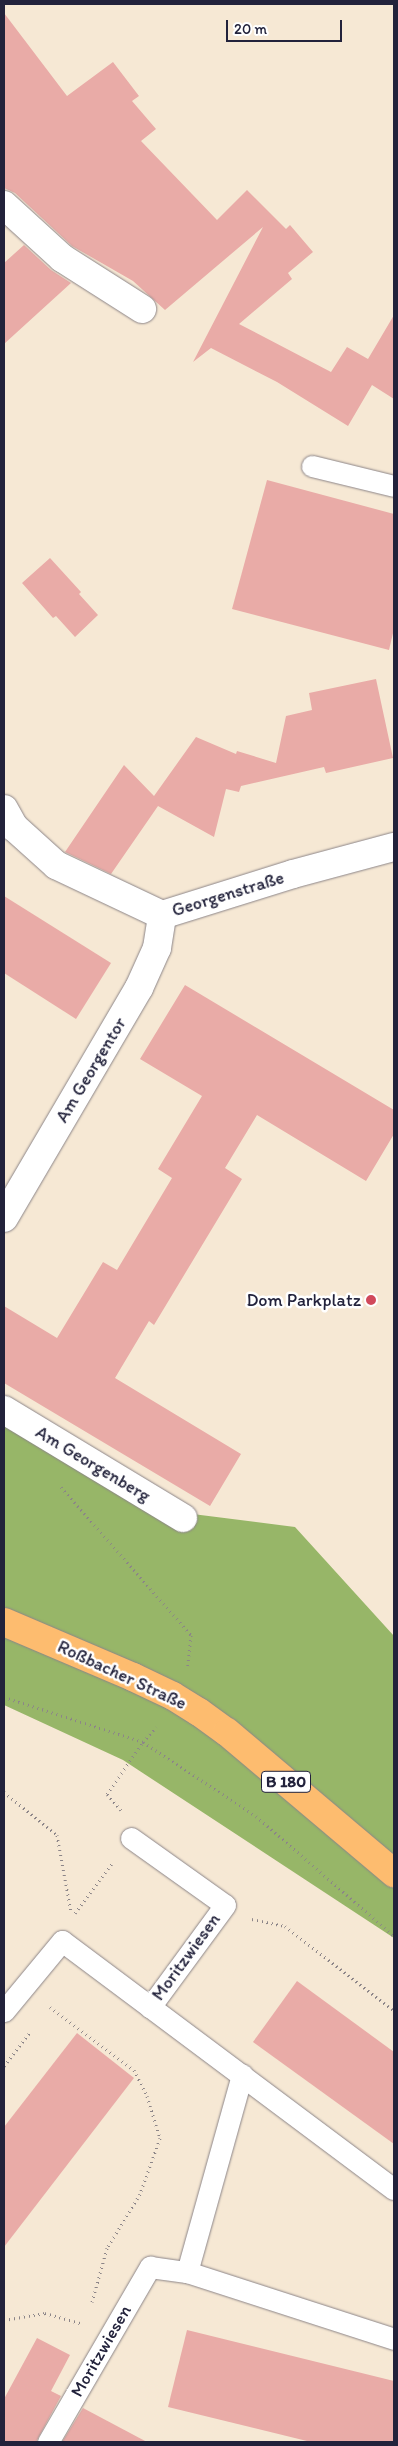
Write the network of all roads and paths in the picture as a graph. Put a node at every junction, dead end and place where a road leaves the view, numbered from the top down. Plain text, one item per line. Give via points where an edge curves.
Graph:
1 (4, 205) edge
2 (142, 309) dead end
3 (312, 466) dead end
4 (394, 486) edge
5 (4, 810) edge
6 (394, 847) edge
7 (162, 914) junction
8 (4, 1218) edge
9 (4, 1410) edge
10 (55, 1480) dead end
11 (183, 1518) dead end
12 (4, 1622) edge
13 (190, 1663) dead end
14 (4, 1697) edge
15 (4, 1792) edge
16 (131, 1838) dead end
17 (394, 1873) edge
18 (219, 1912) junction
19 (394, 1936) edge
20 (62, 1940) junction
21 (56, 2000) dead end
22 (50, 2007) junction
23 (150, 2007) junction
24 (4, 2011) edge
25 (394, 2011) edge
26 (44, 2014) dead end
27 (32, 2029) dead end
28 (4, 2066) edge
29 (242, 2075) junction
30 (394, 2189) edge
31 (187, 2272) junction
32 (4, 2320) edge
33 (85, 2324) junction
34 (110, 2336) junction
35 (394, 2339) edge
36 (48, 2442) edge

1 - 2 street via 62,258
3 - 4 lane
5 - 7 street, Georgenstraße via 14,827 56,865
6 - 7 street, Georgenstraße
7 - 8 street, Am Georgentor via 157,948 140,988
9 - 11 street, Am Georgenberg
10 - 13 path via 190,1635
12 - 17 main road, Roßbacher Straße / B 180 via 180,1700 227,1732
14 - 19 path via 143,1742 256,1816
15 - 20 path via 57,1835 72,1917
16 - 18 lane, Moritzwiesen via 225,1905
18 - 23 lane, Moritzwiesen
18 - 25 path via 285,1926
20 - 23 lane, Moritzwiesen
20 - 24 lane
21 - 22 path
22 - 26 path
22 - 33 path via 134,2070 147,2096 160,2138 140,2194 107,2248
23 - 29 lane, Moritzwiesen
27 - 28 path
29 - 30 lane, Moritzwiesen
29 - 31 lane
31 - 34 lane, Moritzwiesen via 150,2267
31 - 35 lane, Moritzwiesen
32 - 33 path via 45,2313
33 - 34 path
34 - 36 lane, Moritzwiesen

